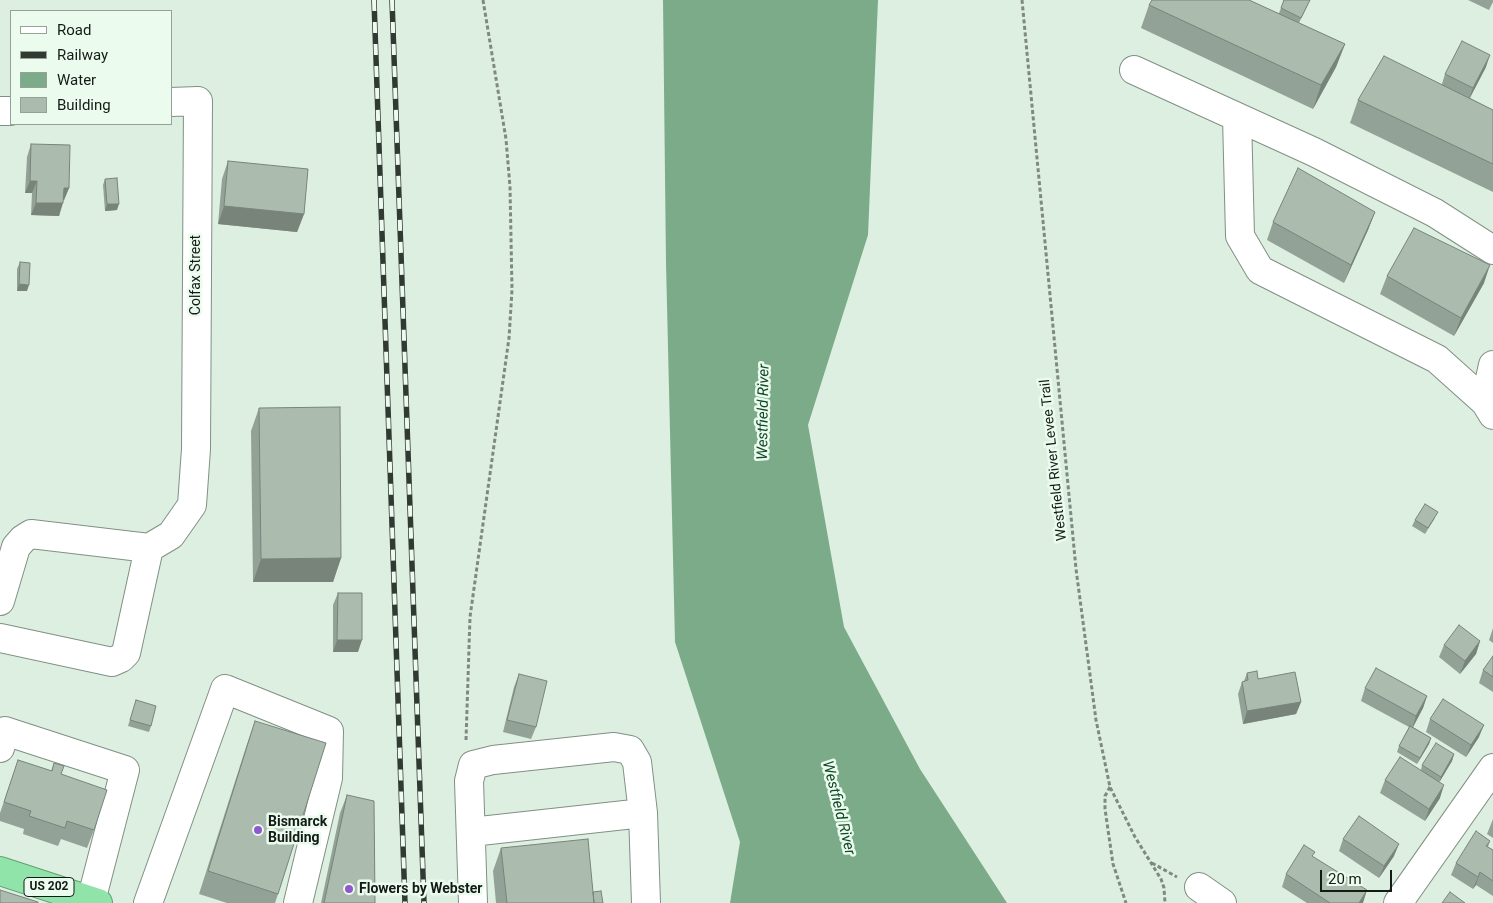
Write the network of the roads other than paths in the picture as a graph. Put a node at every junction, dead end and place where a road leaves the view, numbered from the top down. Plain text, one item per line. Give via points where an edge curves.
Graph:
1 (1134, 70) dead end
2 (172, 102) edge
3 (1237, 117) junction
4 (1493, 250) edge
5 (1493, 365) edge
6 (1489, 409) edge
7 (149, 548) junction
8 (0, 600) edge
9 (0, 638) edge
10 (0, 748) edge
11 (1493, 768) edge
12 (643, 813) junction
13 (471, 832) junction
14 (0, 871) edge
15 (1199, 887) dead end
16 (95, 902) edge
17 (148, 903) edge
18 (298, 903) edge
19 (473, 903) edge
20 (646, 903) edge
21 (1222, 903) edge
22 (1398, 903) edge

1 - 3 street
2 - 7 street, Colfax Street via 198,101 196,450 192,505 171,535
3 - 4 street via 1435,213
3 - 6 street via 1240,236 1260,270 1437,359
5 - 6 street
7 - 8 street via 32,534 16,547
7 - 9 street via 126,653 121,658 112,662
10 - 16 street via 5,731 125,770
11 - 22 street
12 - 13 street
12 - 13 street via 637,762 630,750 623,747 493,760 473,765 469,774
12 - 20 street
13 - 19 street
14 - 16 highway, US 202
15 - 21 street
17 - 18 street via 225,689 329,731 328,778

